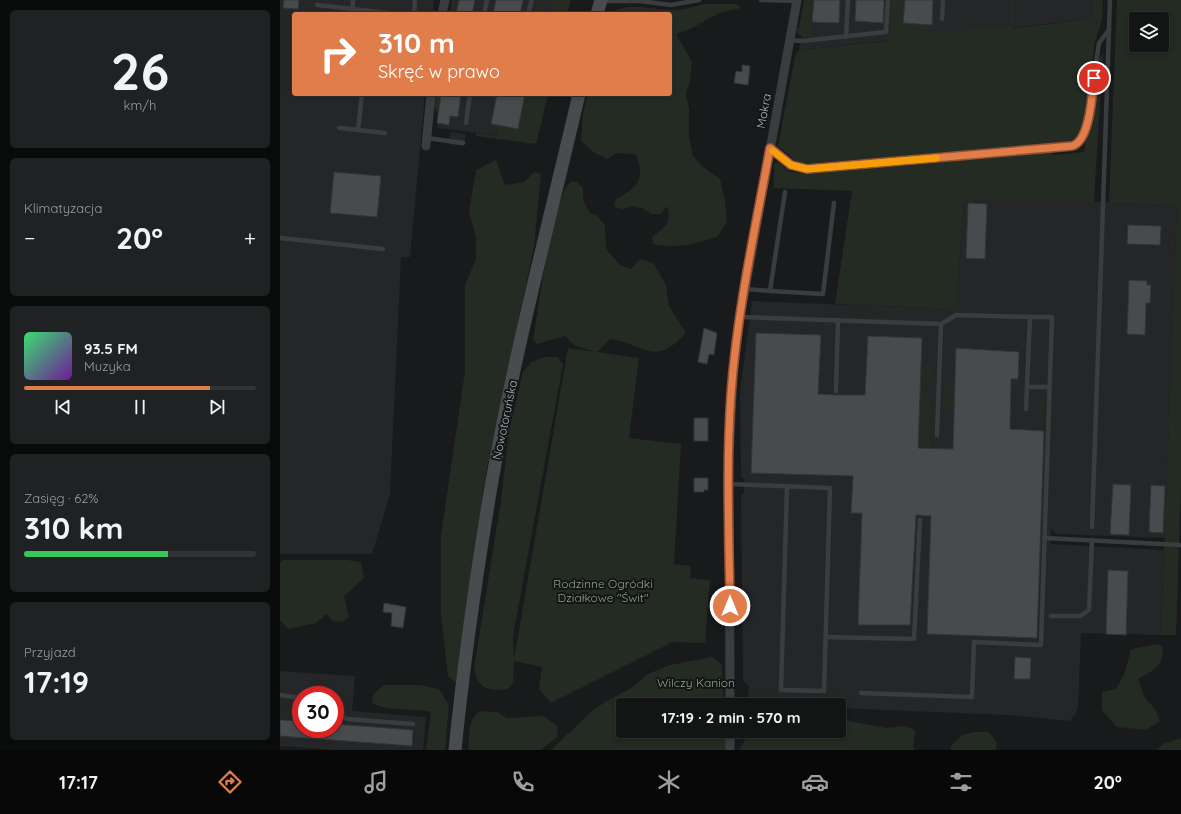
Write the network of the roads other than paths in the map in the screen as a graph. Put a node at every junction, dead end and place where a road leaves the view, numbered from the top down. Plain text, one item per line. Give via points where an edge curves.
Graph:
1 (353, 0) edge
2 (415, 0) edge
3 (445, 0) edge
4 (487, 0) edge
5 (532, 0) edge
6 (601, 0) edge
7 (698, 0) edge
8 (761, 0) edge
9 (848, 0) edge
10 (888, 0) edge
11 (943, 0) edge
12 (1110, 0) edge
13 (797, 1) edge
14 (317, 5) dead end
15 (352, 12) edge
16 (414, 12) edge
17 (442, 12) edge
18 (484, 12) edge
19 (529, 12) edge
20 (598, 12) edge
21 (942, 19) dead end
22 (1109, 30) junction
23 (846, 37) junction
24 (789, 40) junction
25 (362, 96) edge
26 (431, 96) edge
27 (470, 96) edge
28 (579, 96) edge
29 (466, 123) dead end
30 (340, 128) dead end
31 (358, 130) junction
32 (385, 133) dead end
33 (426, 142) joint
34 (463, 142) dead end
35 (770, 148) junction
36 (785, 192) dead end
37 (834, 203) dead end
38 (280, 238) edge
39 (383, 249) dead end
40 (745, 289) junction
41 (770, 291) junction
42 (740, 317) junction
43 (1030, 317) junction
44 (838, 320) junction
45 (941, 324) junction
46 (1027, 387) junction
47 (1049, 388) junction
48 (836, 391) dead end
49 (1026, 409) dead end
50 (937, 436) dead end
51 (729, 484) junction
52 (787, 486) junction
53 (920, 520) dead end
54 (1092, 527) dead end
55 (1044, 538) junction
56 (1092, 540) junction
57 (1181, 545) edge
58 (1051, 616) dead end
59 (826, 637) junction
60 (861, 693) dead end
61 (280, 694) edge
62 (292, 696) edge
63 (730, 698) edge
64 (344, 718) edge
65 (413, 724) dead end
66 (730, 738) edge
67 (455, 750) edge
68 (730, 750) edge

1 - 15 lane
2 - 16 lane
3 - 17 street
4 - 18 lane
5 - 19 lane
6 - 7 lane via 671,5
6 - 20 main road
8 - 13 lane
9 - 23 lane
10 - 23 lane via 886,32
11 - 21 lane
12 - 22 lane
13 - 24 street, Mokra
14 - 15 lane
22 - 35 lane via 1099,43 1086,131 1076,145 807,169 791,165
22 - 54 lane
23 - 24 lane
24 - 35 street, Mokra
25 - 31 lane
26 - 33 street
27 - 29 lane
28 - 67 main road, Nowotoruńska via 528,310 492,480 475,589
30 - 31 lane
31 - 32 lane
33 - 34 lane
35 - 40 street, Mokra
36 - 41 lane
37 - 41 lane via 823,294
38 - 39 lane
40 - 41 lane
40 - 42 street, Mokra
42 - 44 lane
42 - 51 street, Mokra via 731,394
43 - 45 lane via 956,315
43 - 46 lane
43 - 47 lane via 1052,317
44 - 45 lane
44 - 48 lane
45 - 50 lane
46 - 47 lane
46 - 49 lane
47 - 55 lane
51 - 52 lane
51 - 63 street, Mokra
52 - 59 lane via 830,488
52 - 59 lane via 781,690 824,691
53 - 59 lane via 914,638
55 - 56 lane
55 - 60 lane via 1041,645 974,642 972,697
56 - 57 lane
56 - 58 lane via 1089,610 1080,616
61 - 62 lane
64 - 65 lane
66 - 68 street

